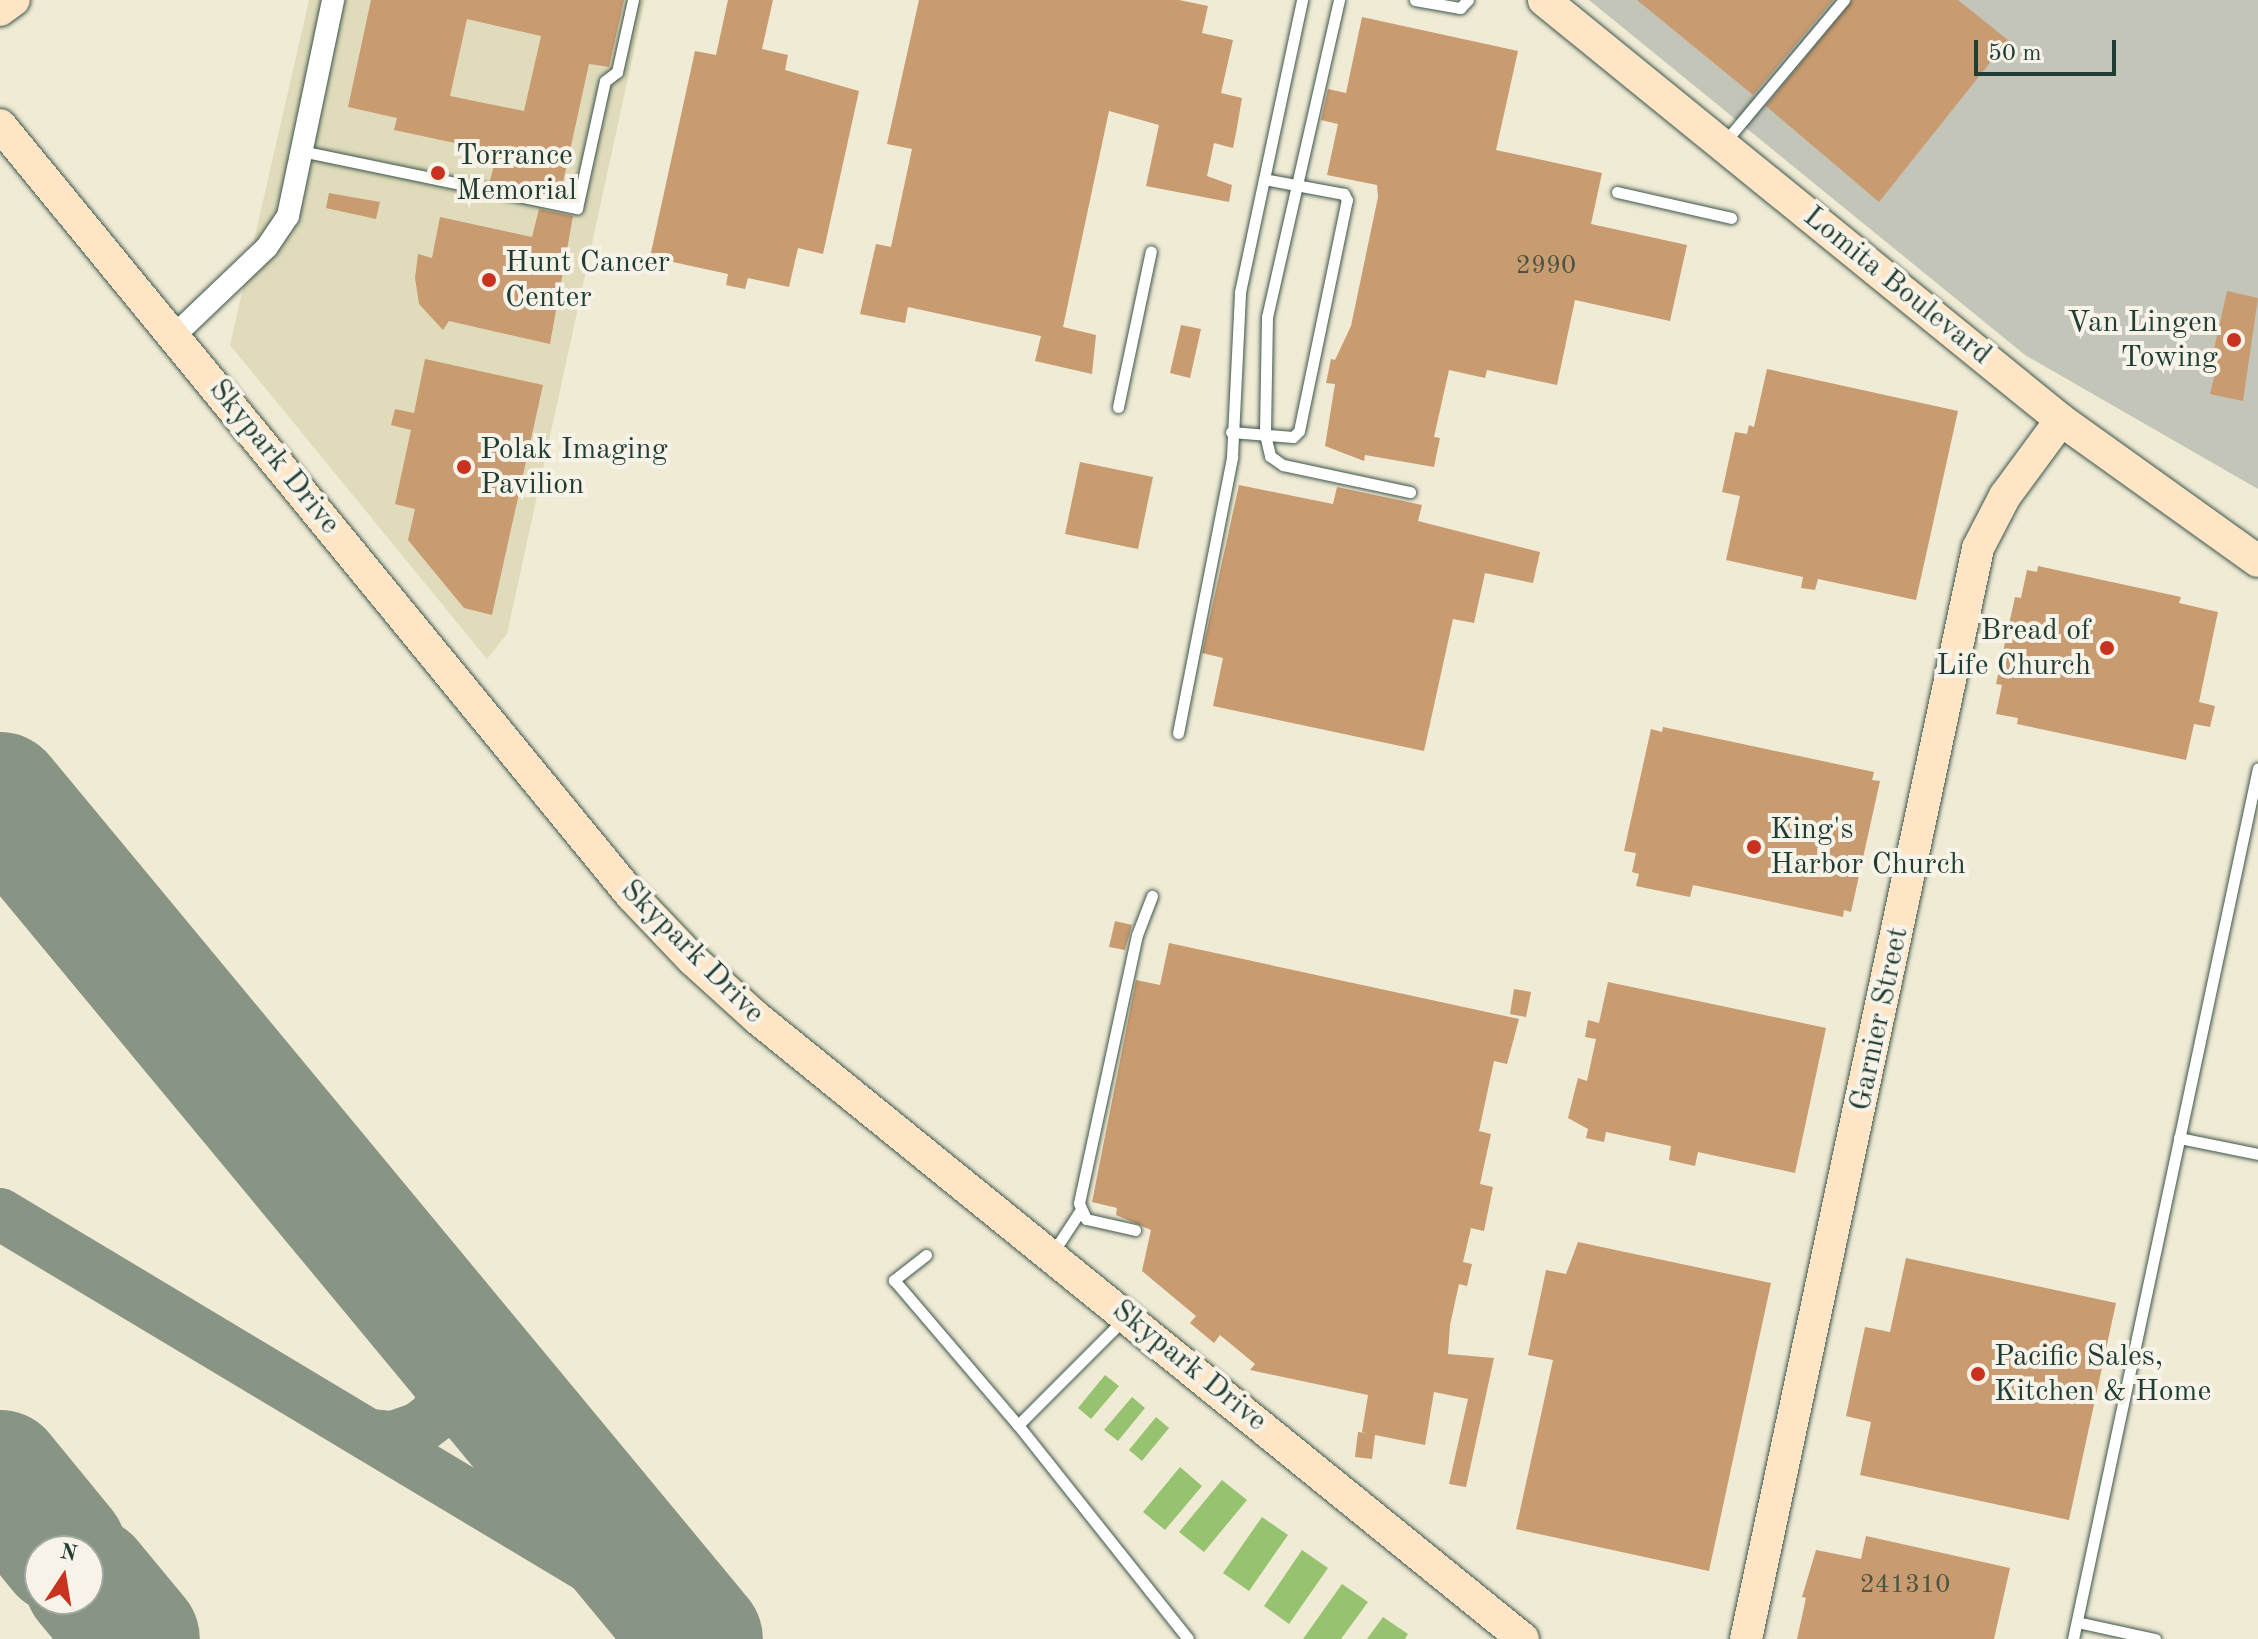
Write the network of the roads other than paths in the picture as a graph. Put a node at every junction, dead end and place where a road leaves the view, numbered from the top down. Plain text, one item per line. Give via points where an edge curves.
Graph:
1 (14, 0) edge
2 (333, 0) edge
3 (633, 0) edge
4 (1302, 0) edge
5 (1339, 0) edge
6 (1415, 0) edge
7 (1468, 0) edge
8 (1844, 0) edge
9 (1563, 6) edge
10 (0, 10) edge
11 (0, 125) edge
12 (1722, 144) junction
13 (301, 151) junction
14 (1264, 179) junction
15 (1298, 185) junction
16 (1617, 192) dead end
17 (1731, 218) dead end
18 (1151, 251) dead end
19 (175, 335) junction
20 (1118, 407) dead end
21 (2061, 420) junction
22 (1231, 432) junction
23 (1265, 434) junction
24 (1410, 492) dead end
25 (2258, 561) edge
26 (1178, 733) dead end
27 (2258, 768) edge
28 (1152, 896) dead end
29 (2179, 1138) junction
30 (2258, 1154) edge
31 (1080, 1211) junction
32 (1135, 1230) dead end
33 (1052, 1254) junction
34 (926, 1255) dead end
35 (1127, 1316) junction
36 (1018, 1425) junction
37 (2077, 1622) junction
38 (1188, 1639) edge
39 (1523, 1639) edge
40 (1746, 1639) edge
41 (2073, 1639) edge
42 (2155, 1639) edge

1 - 10 main road
2 - 13 street
3 - 13 lane via 617,72 605,81 577,208
4 - 14 lane
5 - 15 lane
6 - 7 lane via 1460,8
8 - 12 lane
9 - 12 main road, Lomita Boulevard
11 - 19 main road, Skypark Drive
12 - 21 main road, Lomita Boulevard
13 - 19 street via 288,216 267,247
14 - 15 lane
14 - 22 lane via 1240,292
15 - 23 lane via 1267,317
15 - 23 lane via 1344,194 1347,200 1299,431 1293,437
16 - 17 lane
18 - 20 lane
19 - 33 main road, Skypark Drive via 632,896 683,950 757,1018
21 - 25 main road, Lomita Boulevard
21 - 40 main road, Garnier Street via 2005,496 1978,548
22 - 23 lane
22 - 26 lane via 1232,457
23 - 24 lane via 1270,456 1283,465
27 - 29 lane
28 - 31 lane via 1137,935
29 - 30 lane
29 - 37 lane
31 - 32 lane via 1086,1219
31 - 33 lane
33 - 35 main road, Skypark Drive
34 - 36 lane via 894,1280
35 - 36 lane
35 - 39 main road, Skypark Drive
36 - 38 lane
37 - 41 lane
37 - 42 lane

